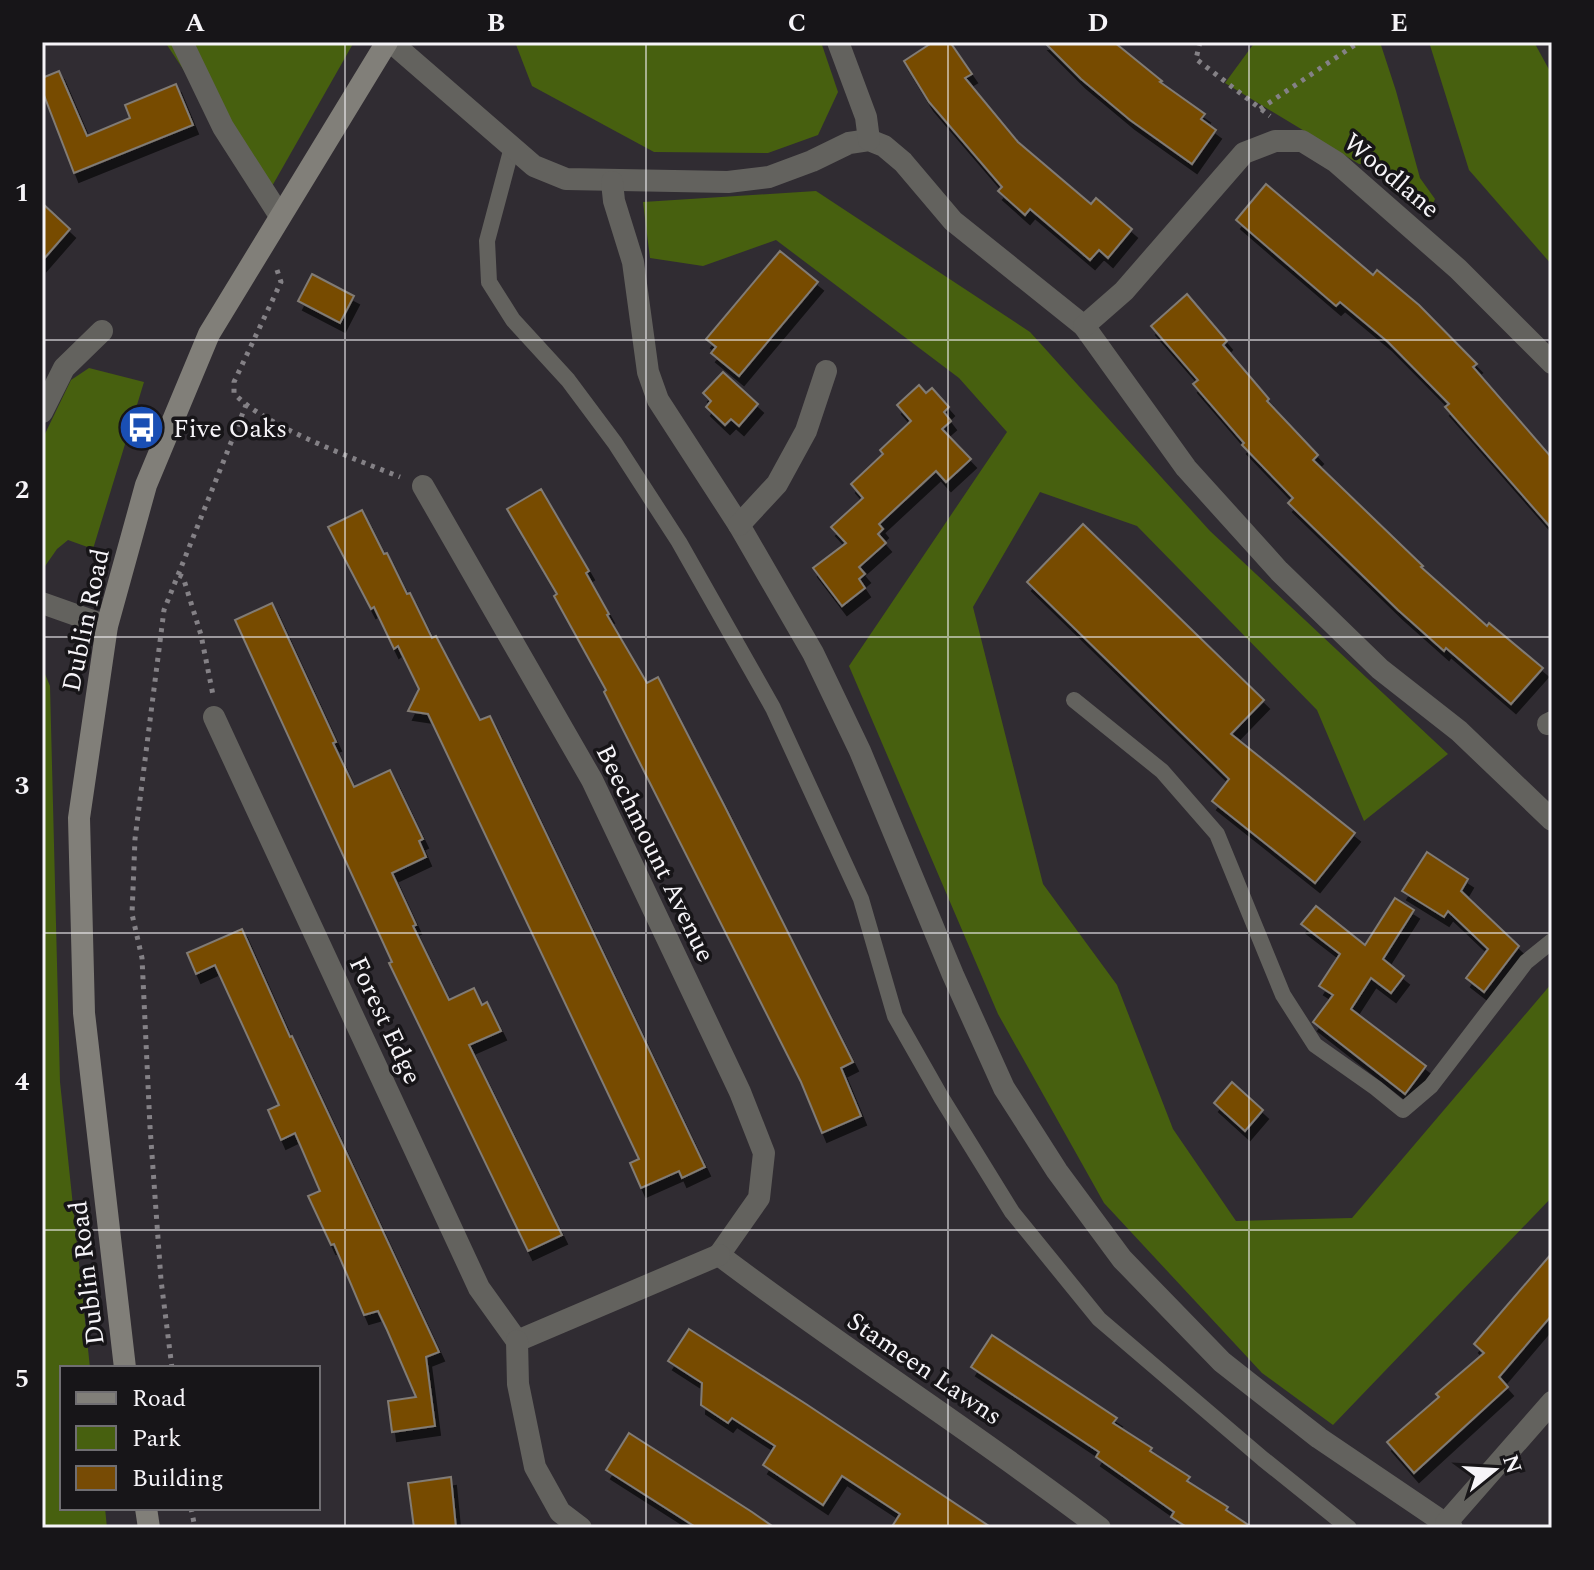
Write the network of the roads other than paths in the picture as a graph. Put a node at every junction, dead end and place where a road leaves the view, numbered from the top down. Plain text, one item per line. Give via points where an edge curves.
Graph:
1 (182, 42) edge
2 (389, 42) edge
3 (838, 42) edge
4 (869, 140) junction
5 (512, 147) junction
6 (612, 182) junction
7 (280, 216) junction
8 (1084, 326) junction
9 (102, 331) dead end
10 (1552, 363) edge
11 (826, 371) dead end
12 (42, 412) edge
13 (423, 486) road end
14 (739, 525) junction
15 (42, 603) edge
16 (107, 626) junction
17 (1074, 700) dead end
18 (214, 717) road end
19 (1552, 820) edge
20 (1552, 941) edge
21 (719, 1255) junction
22 (517, 1341) junction
23 (125, 1366) edge
24 (1552, 1402) edge
25 (1449, 1525) edge
26 (581, 1528) edge
27 (1100, 1528) edge
28 (1349, 1528) edge

1 - 7 street via 223,127
2 - 5 street
2 - 7 main road, Dublin Road
3 - 4 street via 866,117
4 - 6 street via 849,143 769,177
4 - 8 street via 903,162 953,221
5 - 6 street via 534,166 566,179
5 - 28 lane via 487,241 489,282 513,320 568,380 615,443 679,542 773,708 861,899 895,1016 941,1097 1012,1212 1099,1319
6 - 14 street via 633,262 648,372 658,400
7 - 16 main road, Dublin Road via 209,334 146,485
8 - 10 street, Woodlane via 1124,291 1244,153 1275,141 1302,141 1336,162 1447,259
8 - 19 street via 1186,468 1279,571 1380,669 1459,731
9 - 12 street via 64,368
11 - 14 street via 806,431 777,484
13 - 21 street, Beechmount Avenue via 592,780 764,1153 759,1198
14 - 25 street via 813,653 860,751 1004,1088 1057,1171 1122,1259 1222,1362 1319,1438
15 - 16 street
16 - 23 main road, Dublin Road via 79,818 84,1013
17 - 20 lane via 1162,771 1217,834 1283,995 1315,1045 1403,1110 1431,1086 1526,962
18 - 22 street, Forest Edge via 479,1288
21 - 22 street
21 - 27 street, Stameen Lawns
22 - 26 street via 518,1384 535,1467 560,1512
24 - 25 street

